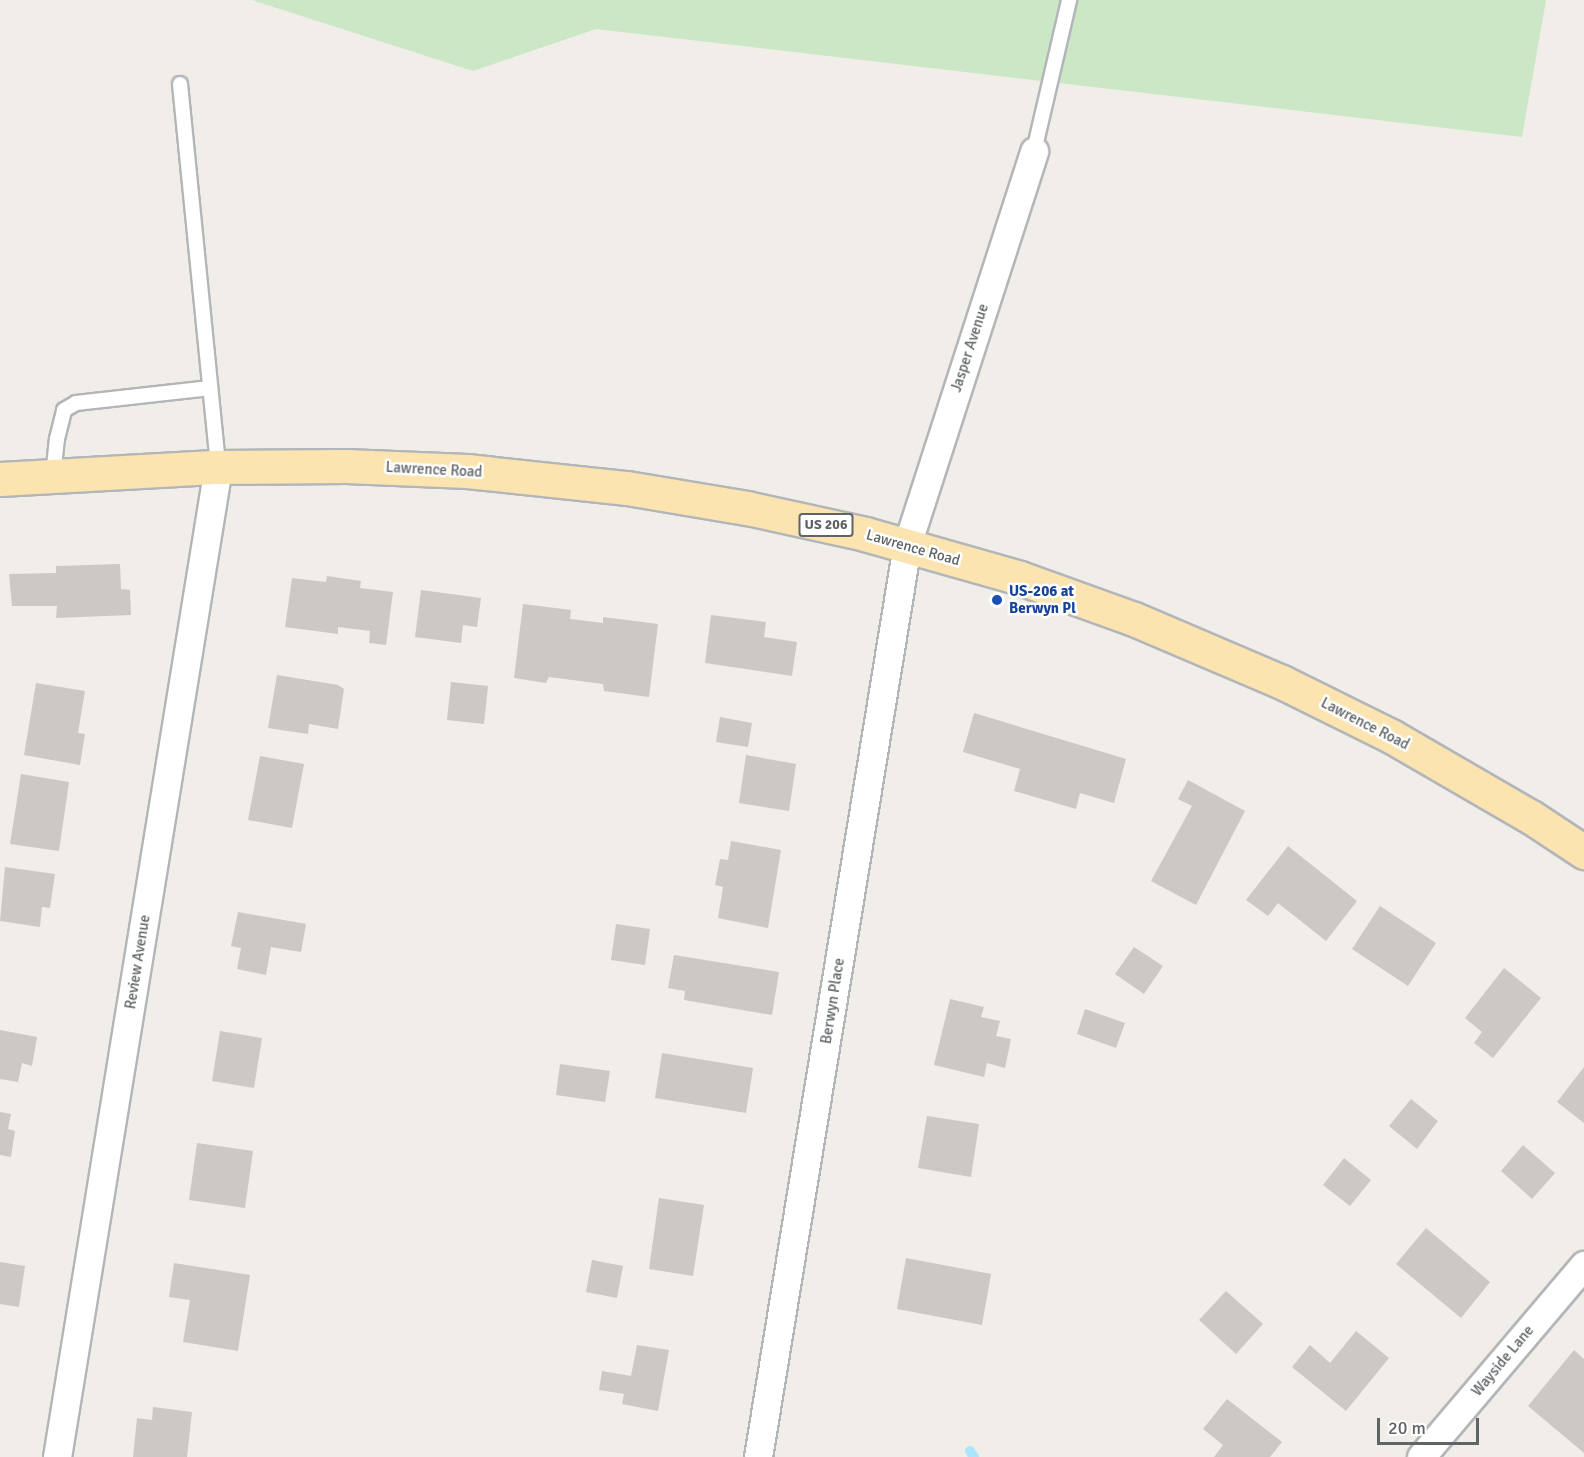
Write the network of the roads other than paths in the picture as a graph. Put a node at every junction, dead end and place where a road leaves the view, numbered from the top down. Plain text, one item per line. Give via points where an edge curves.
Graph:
1 (1069, 0) edge
2 (180, 84) dead end
3 (1034, 151) joint
4 (210, 387) junction
5 (218, 467) junction
6 (54, 476) junction
7 (0, 479) edge
8 (907, 545) junction
9 (1584, 852) edge
10 (1584, 1264) edge
11 (57, 1457) edge
12 (758, 1457) edge
13 (1421, 1457) edge

1 - 3 lane
2 - 4 lane
3 - 8 street, Jasper Avenue
4 - 5 lane
4 - 6 lane via 76,403 64,410
5 - 6 main road, Lawrence Road / US 206
5 - 8 main road, Lawrence Road / US 206 via 346,466 467,471 627,488 747,508
5 - 11 street, Review Avenue
6 - 7 main road, Lawrence Road / US 206
8 - 9 main road, Lawrence Road / US 206 via 1020,578 1134,619 1282,682 1391,736
8 - 12 street, Berwyn Place
10 - 13 street, Wayside Lane

